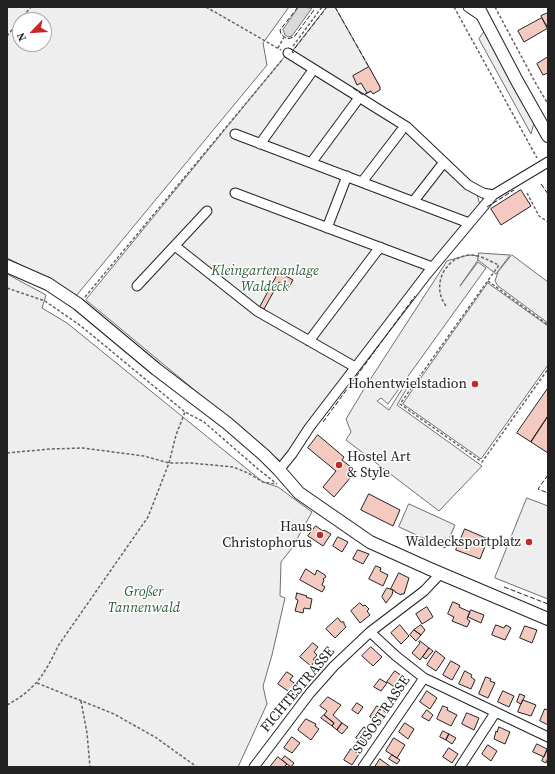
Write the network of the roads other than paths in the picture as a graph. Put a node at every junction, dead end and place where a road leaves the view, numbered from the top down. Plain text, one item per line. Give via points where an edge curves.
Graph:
1 (468, 7) edge
2 (480, 12) edge
3 (288, 54) road end
4 (311, 73) dead end
5 (356, 102) dead end
6 (401, 131) dead end
7 (236, 134) dead end
8 (548, 136) edge
9 (260, 144) junction
10 (311, 163) junction
11 (545, 164) edge
12 (441, 166) dead end
13 (347, 176) junction
14 (362, 182) junction
15 (235, 193) dead end
16 (493, 195) junction
17 (413, 202) junction
18 (207, 211) dead end
19 (469, 223) junction
20 (327, 228) junction
21 (175, 246) junction
22 (380, 247) junction
23 (7, 266) edge
24 (432, 267) junction
25 (137, 286) dead end
26 (309, 341) junction
27 (355, 368) junction
28 (279, 470) junction
29 (441, 573) junction
30 (544, 617) edge
31 (370, 632) junction
32 (424, 678) junction
33 (495, 713) junction
34 (548, 737) edge
35 (254, 767) edge
36 (363, 767) edge
37 (460, 767) edge

1 - 2 street
2 - 8 main road
3 - 16 street via 407,127 468,185
4 - 9 street
5 - 10 street
6 - 14 street
7 - 9 street
9 - 10 street
10 - 13 street
11 - 16 street
12 - 17 street
13 - 14 street
13 - 20 street
14 - 17 street
15 - 20 street
16 - 19 street
17 - 19 street
18 - 21 street
19 - 24 street
20 - 22 street
21 - 25 street
21 - 26 street via 257,311
22 - 24 street
22 - 26 street
23 - 28 main road via 48,284 78,304 156,369 227,423
24 - 27 street
26 - 27 street
27 - 28 street
28 - 29 main road via 299,493 370,542
29 - 30 main road
29 - 31 street, FICHTESTRASSE via 424,591
31 - 32 street
31 - 35 street, FICHTESTRASSE via 315,688
32 - 33 street
32 - 36 street, SUSOSTRASSE
33 - 34 street
33 - 37 street

